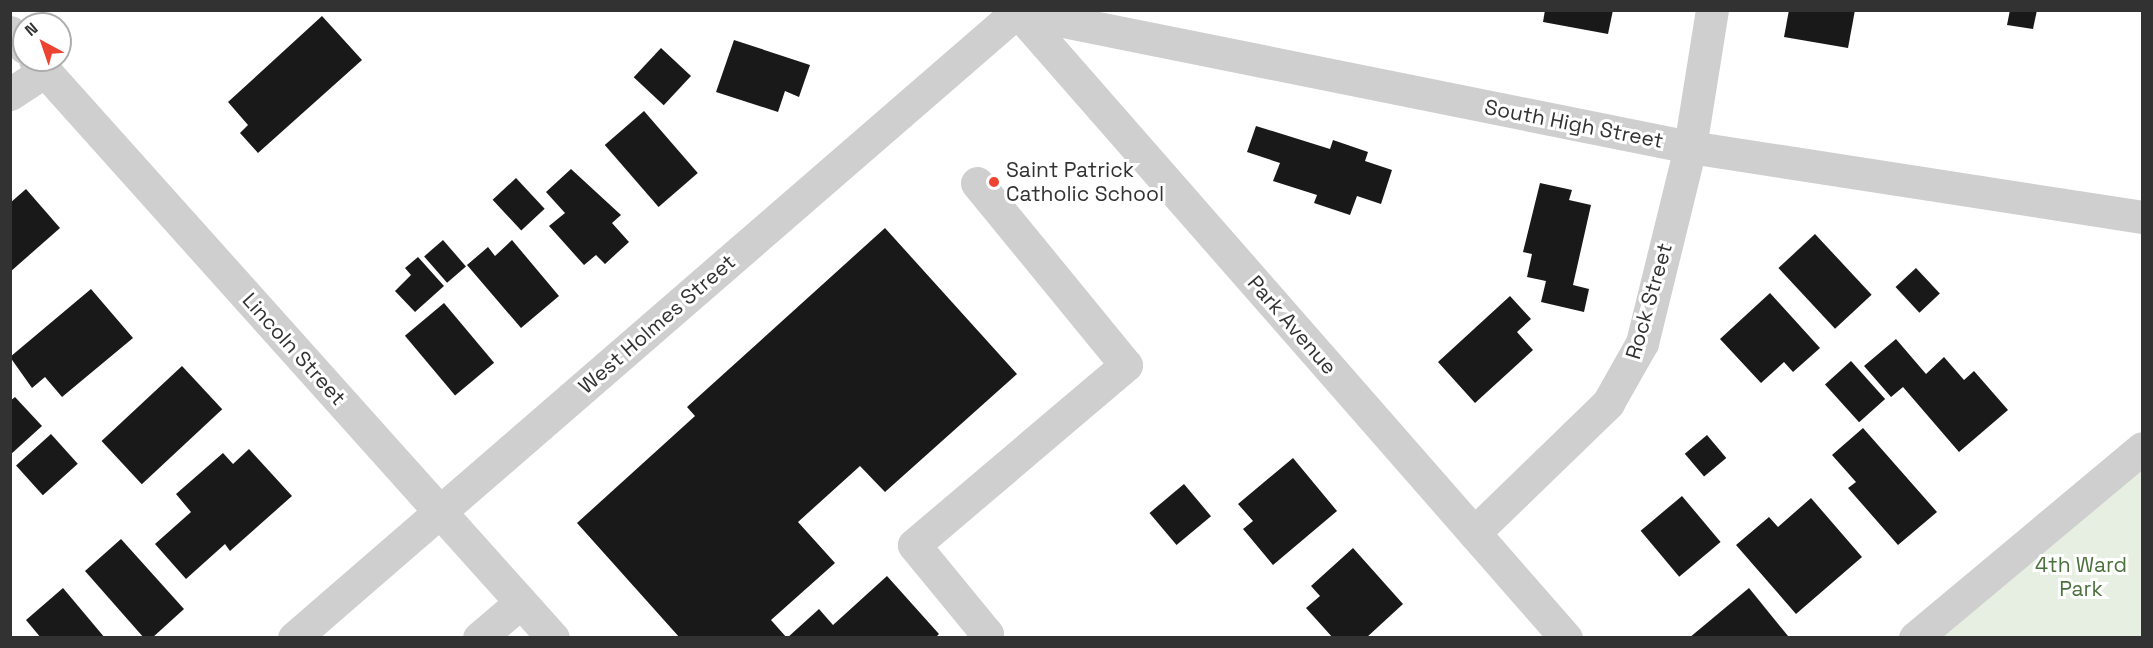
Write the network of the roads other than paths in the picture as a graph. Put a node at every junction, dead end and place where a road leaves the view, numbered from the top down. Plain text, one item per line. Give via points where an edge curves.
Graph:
1 (1712, 10) edge
2 (1015, 11) edge
3 (26, 72) edge
4 (46, 72) edge
5 (10, 94) edge
6 (1690, 147) junction
7 (977, 183) dead end
8 (2142, 217) edge
9 (2142, 448) edge
10 (440, 511) junction
11 (1474, 533) junction
12 (522, 602) junction
13 (294, 638) edge
14 (479, 638) edge
15 (553, 638) edge
16 (983, 638) edge
17 (1566, 638) edge
18 (1915, 638) edge

1 - 6 street, Rock Street
2 - 6 street, South High Street
2 - 10 street, West Holmes Street
2 - 11 street, Park Avenue
3 - 5 street
4 - 10 street, Lincoln Street
6 - 8 street, South High Street
6 - 11 street, Rock Street via 1642,343 1626,378 1585,427
7 - 16 street via 1126,365 914,545 987,634
9 - 18 street
10 - 12 street, Lincoln Street
10 - 13 street, West Holmes Street
11 - 17 street, Park Avenue
12 - 14 street
12 - 15 street, Lincoln Street

